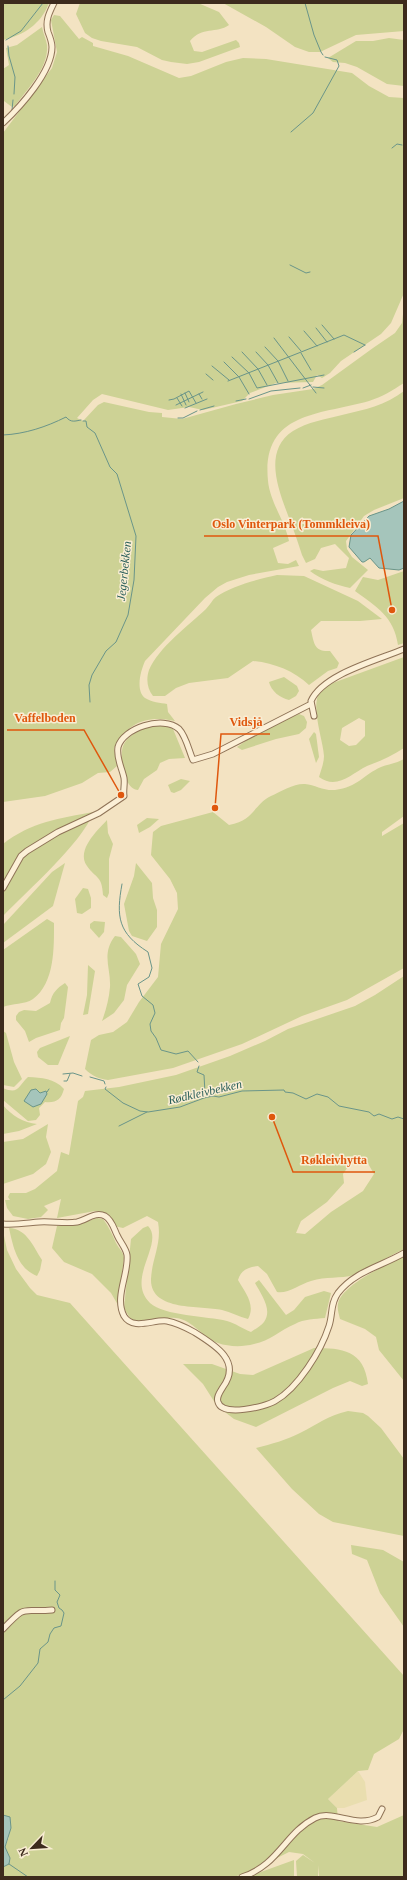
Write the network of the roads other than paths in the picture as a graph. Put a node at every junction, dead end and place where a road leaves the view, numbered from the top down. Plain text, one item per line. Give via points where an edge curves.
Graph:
1 (54, 3) edge
2 (3, 123) edge
3 (404, 649) edge
4 (310, 704) junction
5 (314, 716) dead end
6 (3, 888) edge
7 (3, 1224) edge
8 (404, 1253) edge
9 (52, 1610) dead end
10 (3, 1629) edge
11 (382, 1809) dead end
12 (242, 1877) edge

1 - 2 street via 47,18 52,49 46,69 23,103
3 - 4 street via 331,679 317,692
4 - 5 street
4 - 6 street via 213,754 193,760 181,731 171,725 150,723 130,734 122,740 118,749 124,778 124,796 27,851 21,856
7 - 8 street via 76,1222 96,1215 107,1218 127,1255 121,1298 124,1316 138,1324 160,1321 179,1324 220,1351 229,1362 230,1373 217,1401 221,1407 230,1410 265,1405 280,1398 305,1372 316,1355 329,1327 332,1303 341,1289 358,1275
9 - 10 street via 20,1611
11 - 12 street via 378,1817 367,1821 316,1817 300,1829 265,1866

